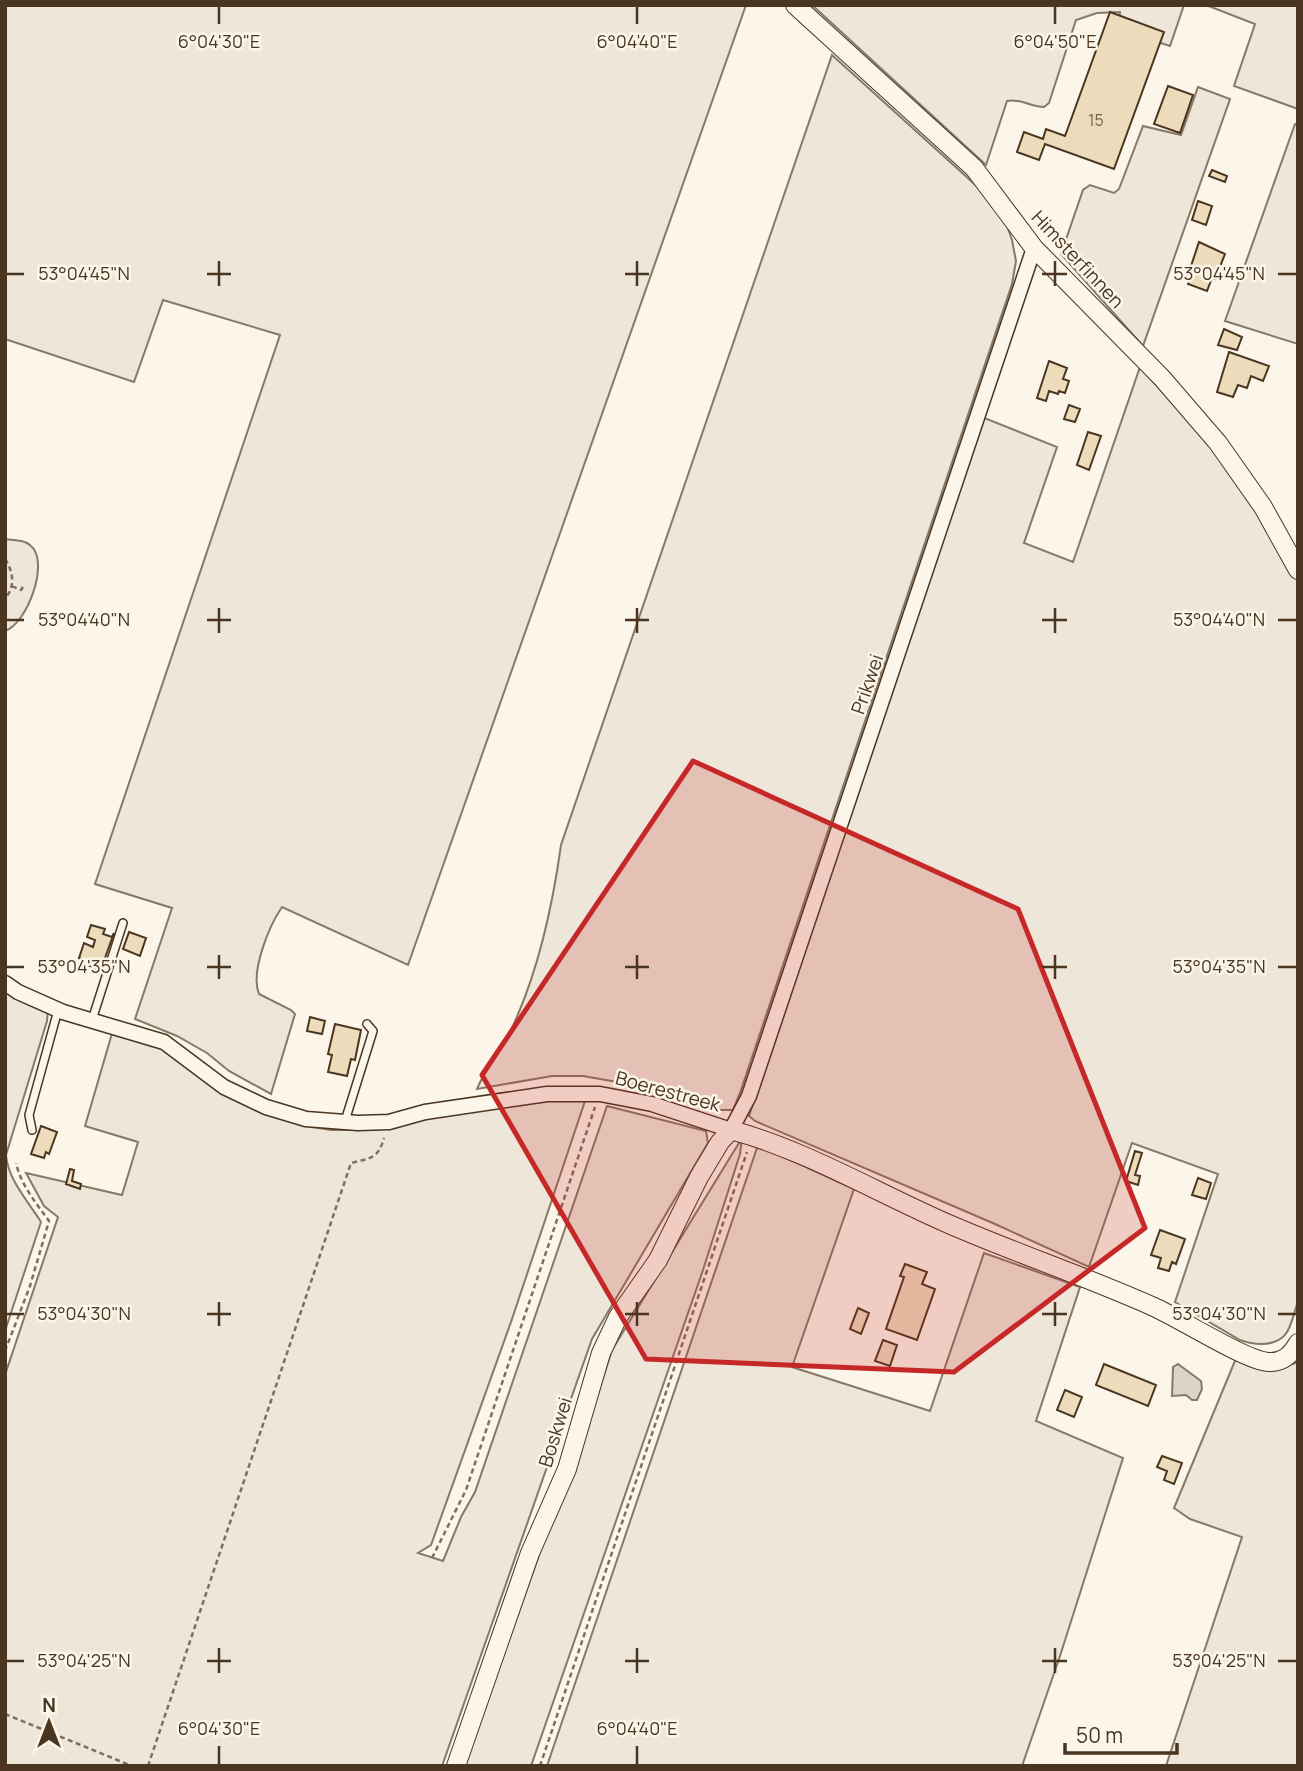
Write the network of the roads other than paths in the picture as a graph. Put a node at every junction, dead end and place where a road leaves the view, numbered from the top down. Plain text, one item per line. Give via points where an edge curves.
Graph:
1 (795, 5) edge
2 (1034, 248) junction
3 (1298, 570) edge
4 (123, 923) dead end
5 (5, 983) edge
6 (58, 1010) junction
7 (92, 1020) junction
8 (367, 1024) dead end
9 (345, 1122) junction
10 (32, 1130) dead end
11 (731, 1130) junction
12 (1298, 1343) edge
13 (456, 1766) edge

1 - 2 street, Himsterfinnen via 974,168
2 - 3 street, Himsterfinnen via 1162,378 1218,443 1264,508
2 - 11 street, Prikwei via 749,1096
4 - 7 lane
5 - 6 street, Boerestreek
6 - 7 street, Boerestreek
6 - 10 lane via 29,1115
7 - 9 street, Boerestreek via 164,1042 224,1087 266,1107 306,1119
8 - 9 lane via 373,1031
9 - 11 street, Boerestreek via 389,1122 425,1112 547,1094 600,1094 652,1104
11 - 12 street, Boerestreek via 952,1226 1126,1294 1260,1361 1279,1361
11 - 13 street, Boskwei via 699,1177 658,1261 618,1317 600,1353 567,1469 530,1553

